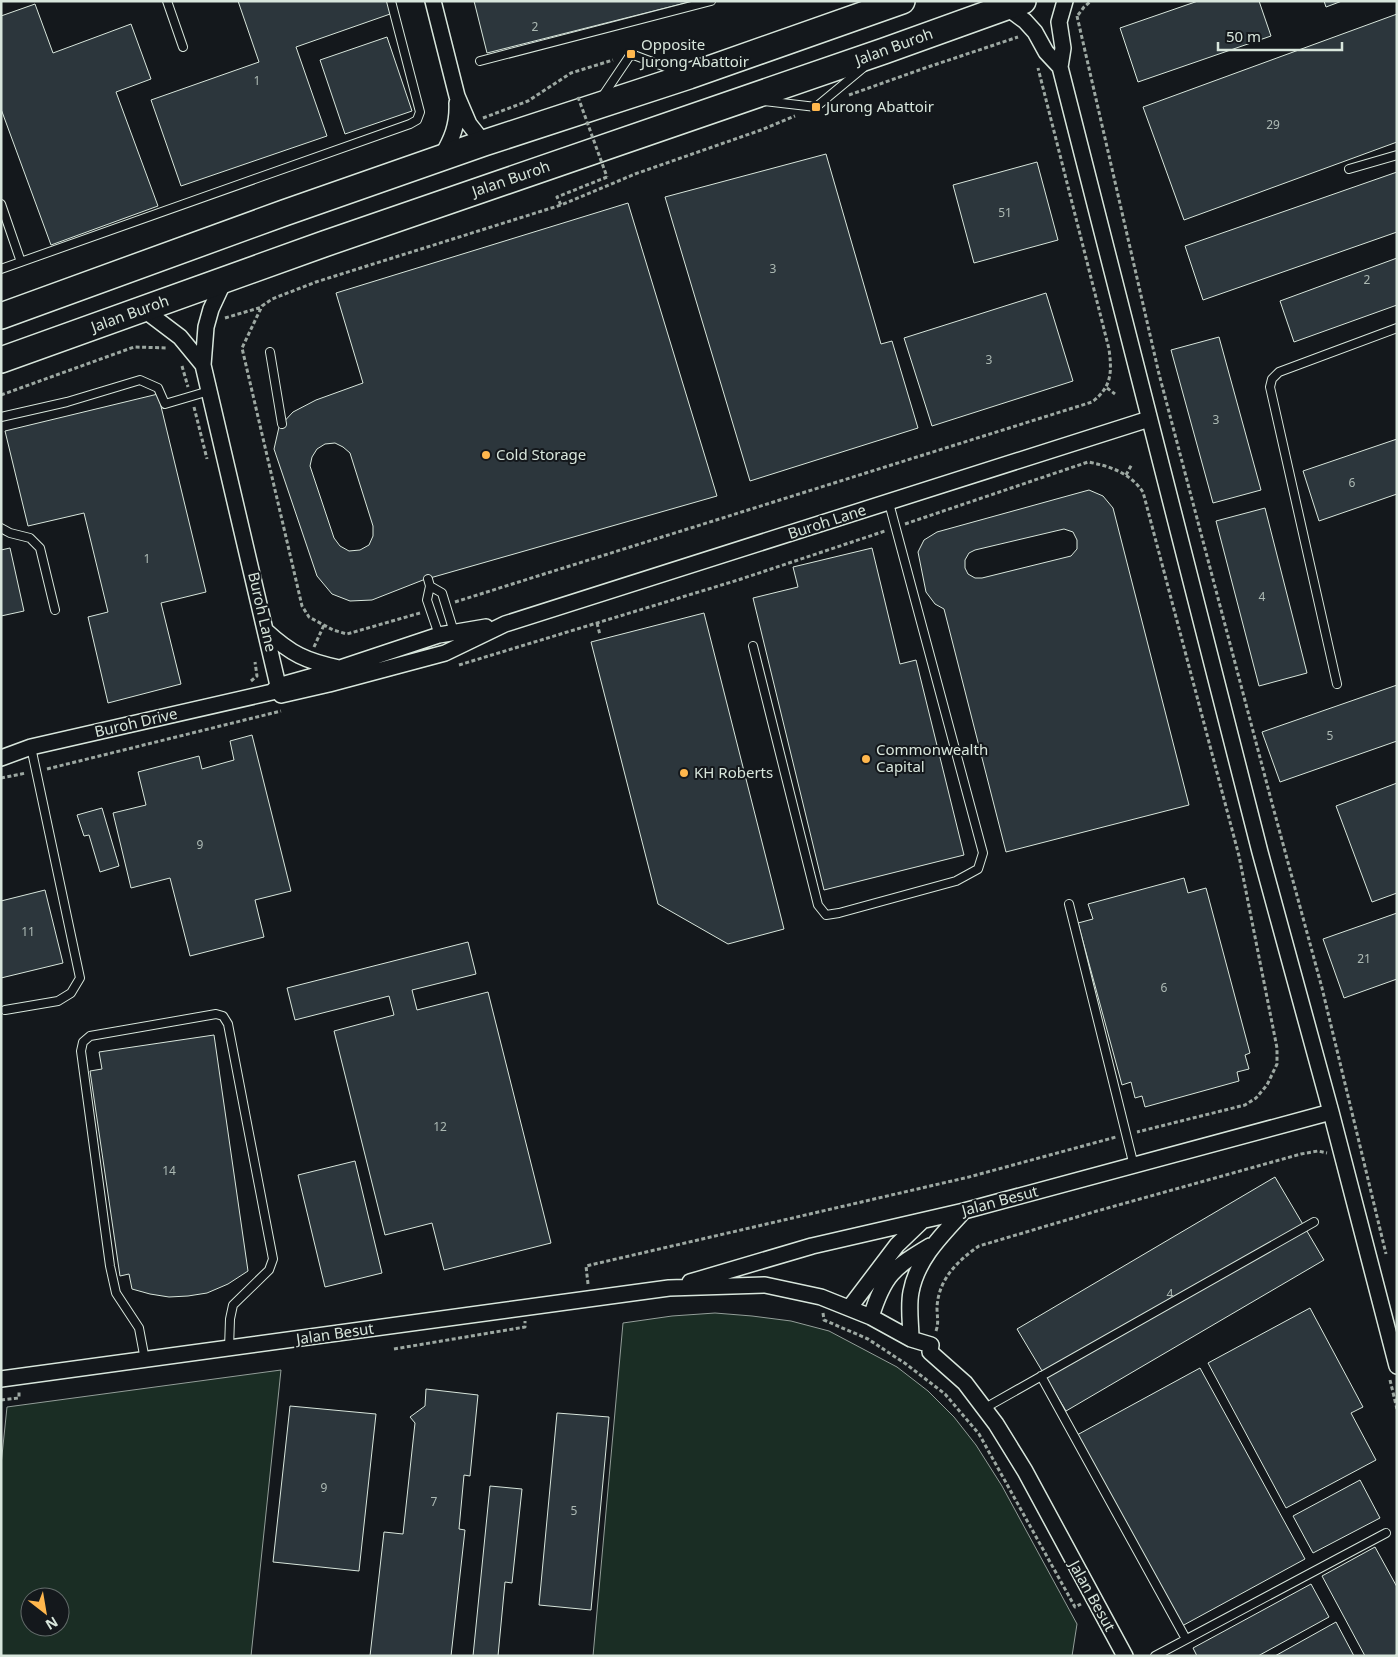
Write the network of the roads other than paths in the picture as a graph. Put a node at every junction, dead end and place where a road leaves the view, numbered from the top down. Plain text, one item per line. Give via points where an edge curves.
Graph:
1 (167, 1) edge
2 (391, 1) edge
3 (433, 1) edge
4 (711, 1) edge
5 (902, 1) edge
6 (1065, 1) edge
7 (1014, 4) edge
8 (183, 47) dead end
9 (480, 61) dead end
10 (1060, 68) junction
11 (689, 76) junction
12 (457, 96) junction
13 (587, 102) junction
14 (484, 143) junction
15 (1397, 155) edge
16 (441, 158) junction
17 (1349, 169) dead end
18 (1, 204) edge
19 (21, 262) junction
20 (1, 270) edge
21 (225, 280) junction
22 (143, 309) junction
23 (1, 316) edge
24 (1397, 328) edge
25 (270, 352) dead end
26 (1, 360) edge
27 (203, 365) junction
28 (209, 391) junction
29 (1, 416) edge
30 (1149, 419) junction
31 (282, 424) dead end
32 (889, 503) junction
33 (1, 528) edge
34 (55, 610) dead end
35 (505, 624) junction
36 (266, 630) junction
37 (454, 632) junction
38 (438, 635) junction
39 (753, 646) dead end
40 (339, 668) junction
41 (1337, 684) dead end
42 (277, 691) junction
43 (31, 747) junction
44 (1, 758) edge
45 (1069, 904) dead end
46 (5, 1010) dead end
47 (1331, 1112) junction
48 (1134, 1166) junction
49 (964, 1211) junction
50 (922, 1221) junction
51 (1314, 1222) dead end
52 (934, 1244) junction
53 (669, 1288) junction
54 (850, 1307) junction
55 (871, 1317) junction
56 (911, 1339) junction
57 (230, 1348) junction
58 (145, 1360) junction
59 (1393, 1369) edge
60 (1041, 1376) junction
61 (1, 1379) edge
62 (985, 1408) junction
63 (1386, 1533) dead end
64 (1186, 1639) junction
65 (1125, 1656) edge
66 (1155, 1656) edge

1 - 8 lane
2 - 19 lane via 420,112 417,120
3 - 12 street
4 - 9 lane
5 - 11 highway
6 - 10 street via 1059,22 1063,48
7 - 10 street
7 - 21 highway, Jalan Buroh
10 - 30 street
11 - 13 highway
11 - 13 lane via 631,54
12 - 14 street via 469,124
12 - 16 street via 455,131
13 - 14 highway
14 - 16 highway
15 - 17 lane
16 - 23 highway
18 - 19 lane
19 - 20 lane
21 - 22 highway, Jalan Buroh
21 - 27 street, Buroh Lane via 206,327
22 - 26 highway, Jalan Buroh
22 - 27 street, Buroh Lane via 180,337
24 - 41 lane via 1279,372 1270,387
25 - 31 lane
27 - 28 street, Buroh Lane
28 - 29 lane via 165,404 158,388 140,380 67,402
28 - 36 street, Buroh Lane
30 - 32 street, Buroh Lane
30 - 47 street via 1260,852
32 - 35 street, Buroh Lane
32 - 39 lane via 983,853 978,868 956,881 826,915 818,905
33 - 34 lane via 30,538 40,548
35 - 37 street
35 - 42 street via 445,652 346,680
36 - 40 street via 296,655
36 - 42 street, Buroh Lane
37 - 38 street
37 - 38 lane via 442,593 429,582 427,600
38 - 40 street
40 - 42 street, Buroh Drive
42 - 43 street, Buroh Drive
43 - 44 street, Buroh Drive
43 - 46 lane via 80,978 72,992 58,1001
45 - 48 lane
47 - 48 street, Jalan Besut
47 - 59 street
48 - 49 street, Jalan Besut
49 - 50 street, Jalan Besut
49 - 52 street
50 - 53 street, Jalan Besut via 812,1246
50 - 54 street via 897,1245
51 - 60 lane
52 - 55 street via 901,1263 886,1280
52 - 56 street via 919,1267 911,1293
53 - 54 street, Jalan Besut via 765,1285 822,1297
53 - 57 street, Jalan Besut
54 - 55 street, Jalan Besut
55 - 56 street, Jalan Besut
56 - 62 street, Jalan Besut via 931,1345 930,1352 965,1383
57 - 58 street, Jalan Besut
57 - 58 lane via 233,1305 269,1270 273,1259 228,1024 223,1016 216,1014 90,1036 83,1042 81,1051 110,1266 116,1293 139,1328
58 - 61 street, Jalan Besut
60 - 62 lane
60 - 64 lane
62 - 65 street, Jalan Besut via 1025,1471
63 - 64 lane
64 - 66 lane

